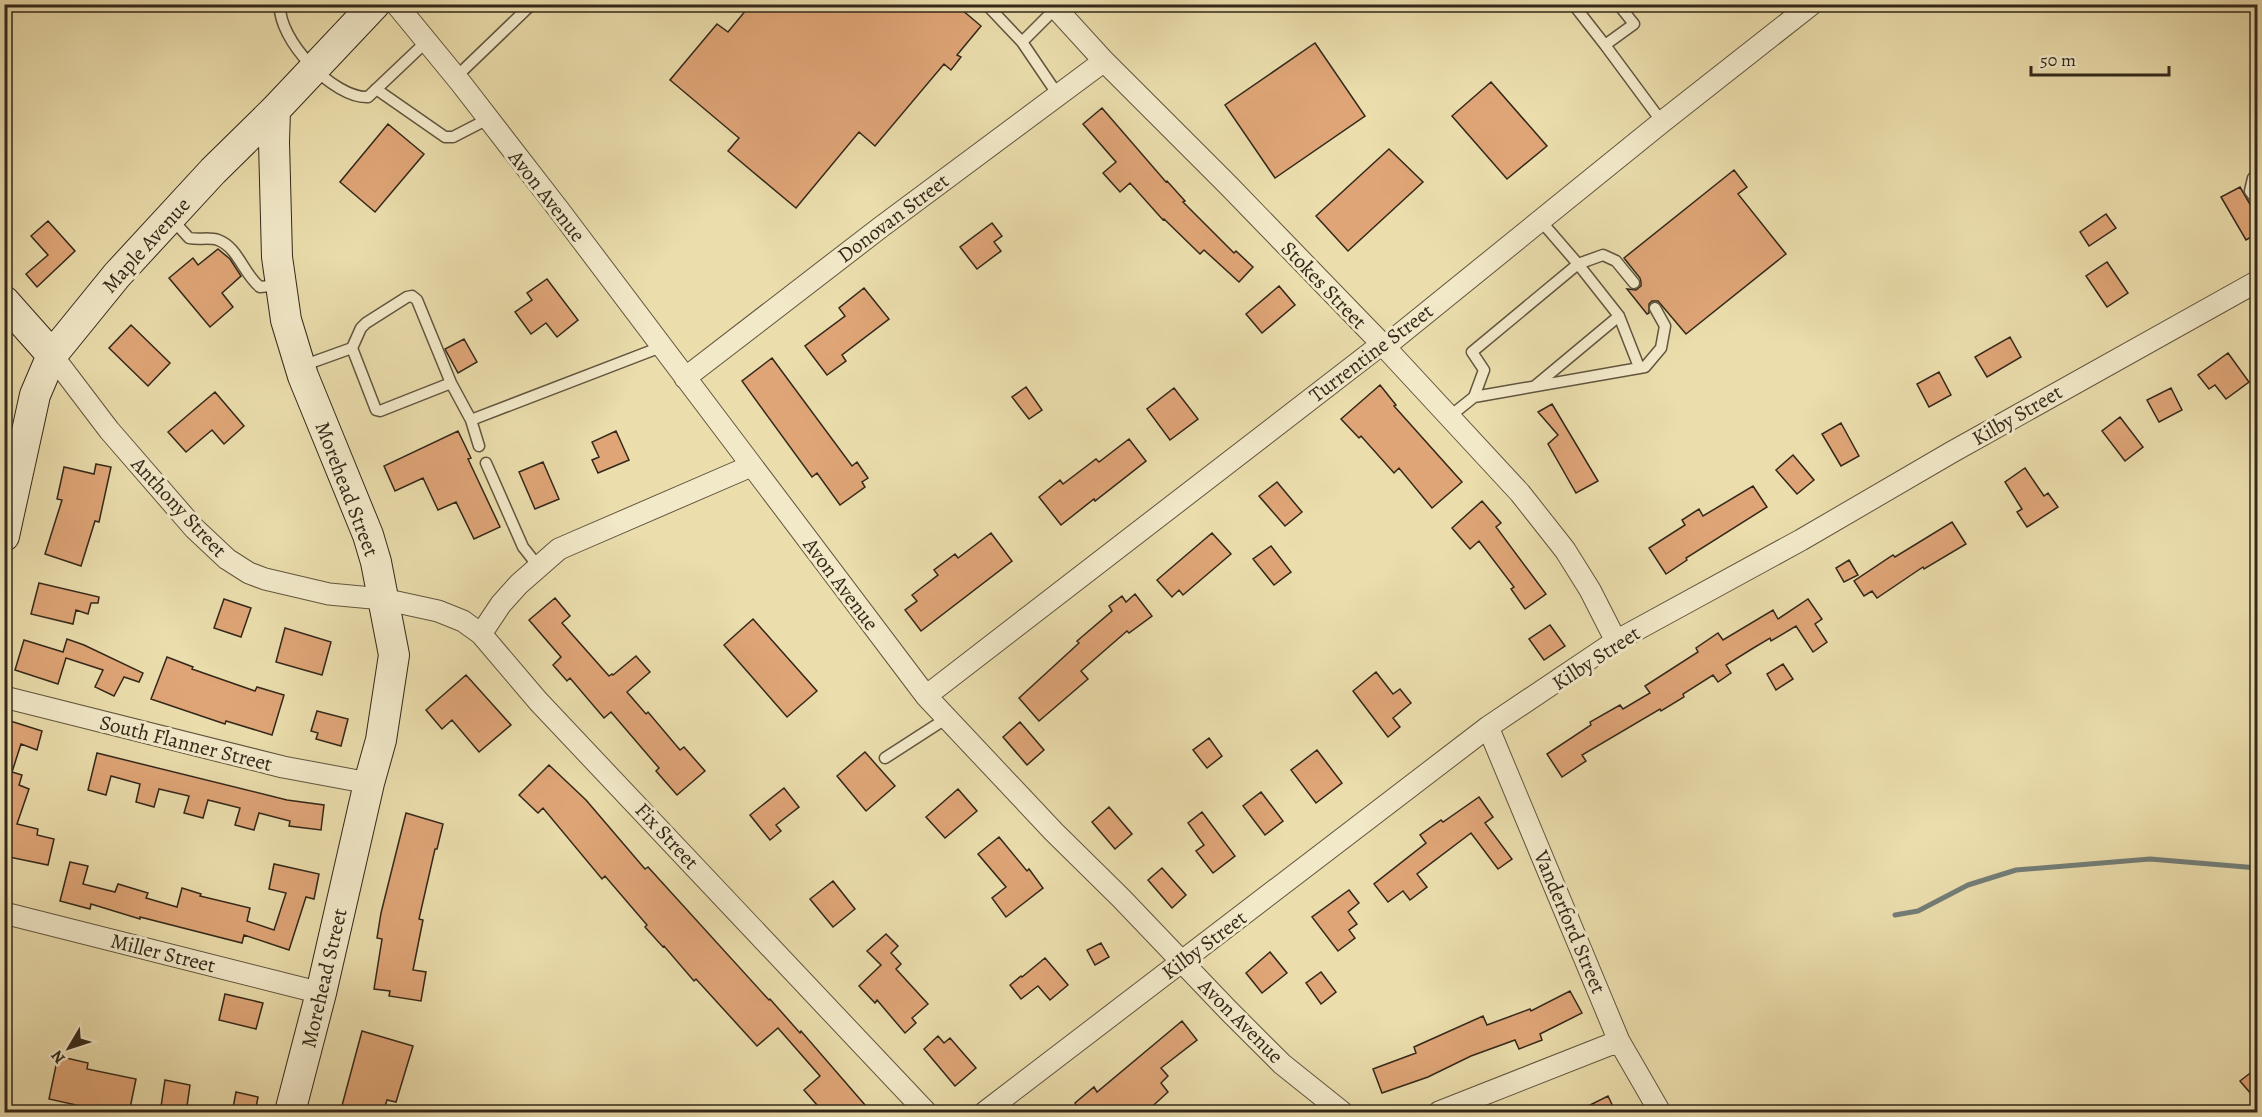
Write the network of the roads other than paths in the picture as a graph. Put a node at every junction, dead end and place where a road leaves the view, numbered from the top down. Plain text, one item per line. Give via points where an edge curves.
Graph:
1 (280, 4) edge
2 (375, 4) edge
3 (396, 4) edge
4 (532, 4) edge
5 (986, 4) edge
6 (1573, 4) edge
7 (1618, 4) edge
8 (1812, 4) edge
9 (1053, 7) edge
10 (427, 41) junction
11 (1023, 42) junction
12 (1605, 45) junction
13 (1104, 62) junction
14 (312, 69) junction
15 (456, 77) junction
16 (376, 89) junction
17 (1058, 95) junction
18 (275, 110) junction
19 (488, 119) junction
20 (1662, 122) junction
21 (2258, 173) edge
22 (2258, 202) edge
23 (170, 218) junction
24 (1540, 220) junction
25 (1578, 264) junction
26 (2258, 281) edge
27 (1634, 283) dead end
28 (280, 285) junction
29 (4, 301) edge
30 (1655, 308) dead end
31 (1619, 316) junction
32 (1382, 344) junction
33 (661, 346) junction
34 (352, 348) junction
35 (52, 355) junction
36 (300, 367) junction
37 (1640, 367) junction
38 (685, 378) junction
39 (451, 383) junction
40 (1535, 386) junction
41 (1474, 397) junction
42 (1449, 417) junction
43 (471, 420) junction
44 (479, 446) dead end
45 (486, 463) dead end
46 (751, 466) junction
47 (4, 536) edge
48 (538, 566) junction
49 (383, 599) junction
50 (481, 634) junction
51 (1616, 641) junction
52 (926, 696) junction
53 (4, 697) edge
54 (948, 718) junction
55 (1488, 728) junction
56 (885, 758) dead end
57 (369, 783) junction
58 (4, 913) edge
59 (1183, 962) junction
60 (321, 993) junction
61 (1618, 1041) junction
62 (290, 1113) edge
63 (926, 1113) edge
64 (985, 1113) edge
65 (1342, 1113) edge
66 (1439, 1113) edge
67 (1660, 1113) edge

1 - 14 lane via 288,32
2 - 14 street, Maple Avenue
3 - 10 street, Avon Avenue
4 - 15 lane
5 - 11 lane
6 - 12 lane
7 - 12 lane via 1634,24
8 - 20 street, Turrentine Street
9 - 11 lane
9 - 13 street, Stokes Street
10 - 15 street, Avon Avenue
10 - 16 lane
11 - 17 lane
12 - 20 lane
13 - 17 street, Donovan Street
13 - 32 street, Stokes Street
14 - 16 lane via 356,98 368,97
14 - 18 street, Maple Avenue
15 - 19 street, Avon Avenue
16 - 19 lane via 445,137 453,137
17 - 38 street, Donovan Street
18 - 23 street, Maple Avenue
18 - 28 street, Morehead Street
19 - 33 street, Avon Avenue
20 - 24 street, Turrentine Street
21 - 22 lane via 2250,190
23 - 28 lane via 189,238 218,240 225,245 260,287
23 - 35 street, Maple Avenue
24 - 25 lane
24 - 32 street, Turrentine Street via 1388,344
25 - 27 lane via 1603,255 1616,261
25 - 31 lane
25 - 41 lane via 1472,352 1484,370
26 - 51 street, Kilby Street
28 - 36 street, Morehead Street
29 - 35 street
30 - 37 lane via 1665,326 1661,348 1645,367
31 - 37 lane
31 - 40 lane
32 - 42 street, Stokes Street
32 - 52 street, Turrentine Street
33 - 38 street, Avon Avenue
33 - 43 lane
34 - 36 lane
34 - 39 lane via 376,410
34 - 39 lane via 366,323 412,296
35 - 47 street, Maple Avenue via 35,395
35 - 49 street, Anthony Street via 109,430 226,560 265,579 329,594
36 - 49 street, Morehead Street via 368,535
37 - 40 lane
38 - 46 street, Avon Avenue
39 - 43 lane
40 - 41 lane
41 - 42 lane
42 - 51 street, Stokes Street via 1552,531 1590,590
43 - 44 lane
45 - 48 lane via 523,547
46 - 48 street via 559,549
46 - 52 street, Avon Avenue
48 - 50 street via 501,604
49 - 50 street, Fix Street via 438,611
49 - 57 street, Morehead Street via 394,655 381,740
50 - 63 street, Fix Street via 538,701
51 - 55 street, Kilby Street
52 - 54 street, Avon Avenue
53 - 57 street, South Flanner Street via 284,767
54 - 56 lane
54 - 59 street, Avon Avenue
55 - 59 street, Kilby Street
55 - 61 street, Vanderford Street
57 - 60 street, Morehead Street
58 - 60 street, Miller Street
59 - 64 street, Kilby Street
59 - 65 street, Avon Avenue via 1282,1064
60 - 62 street, Morehead Street
61 - 66 street
61 - 67 street, Vanderford Street

